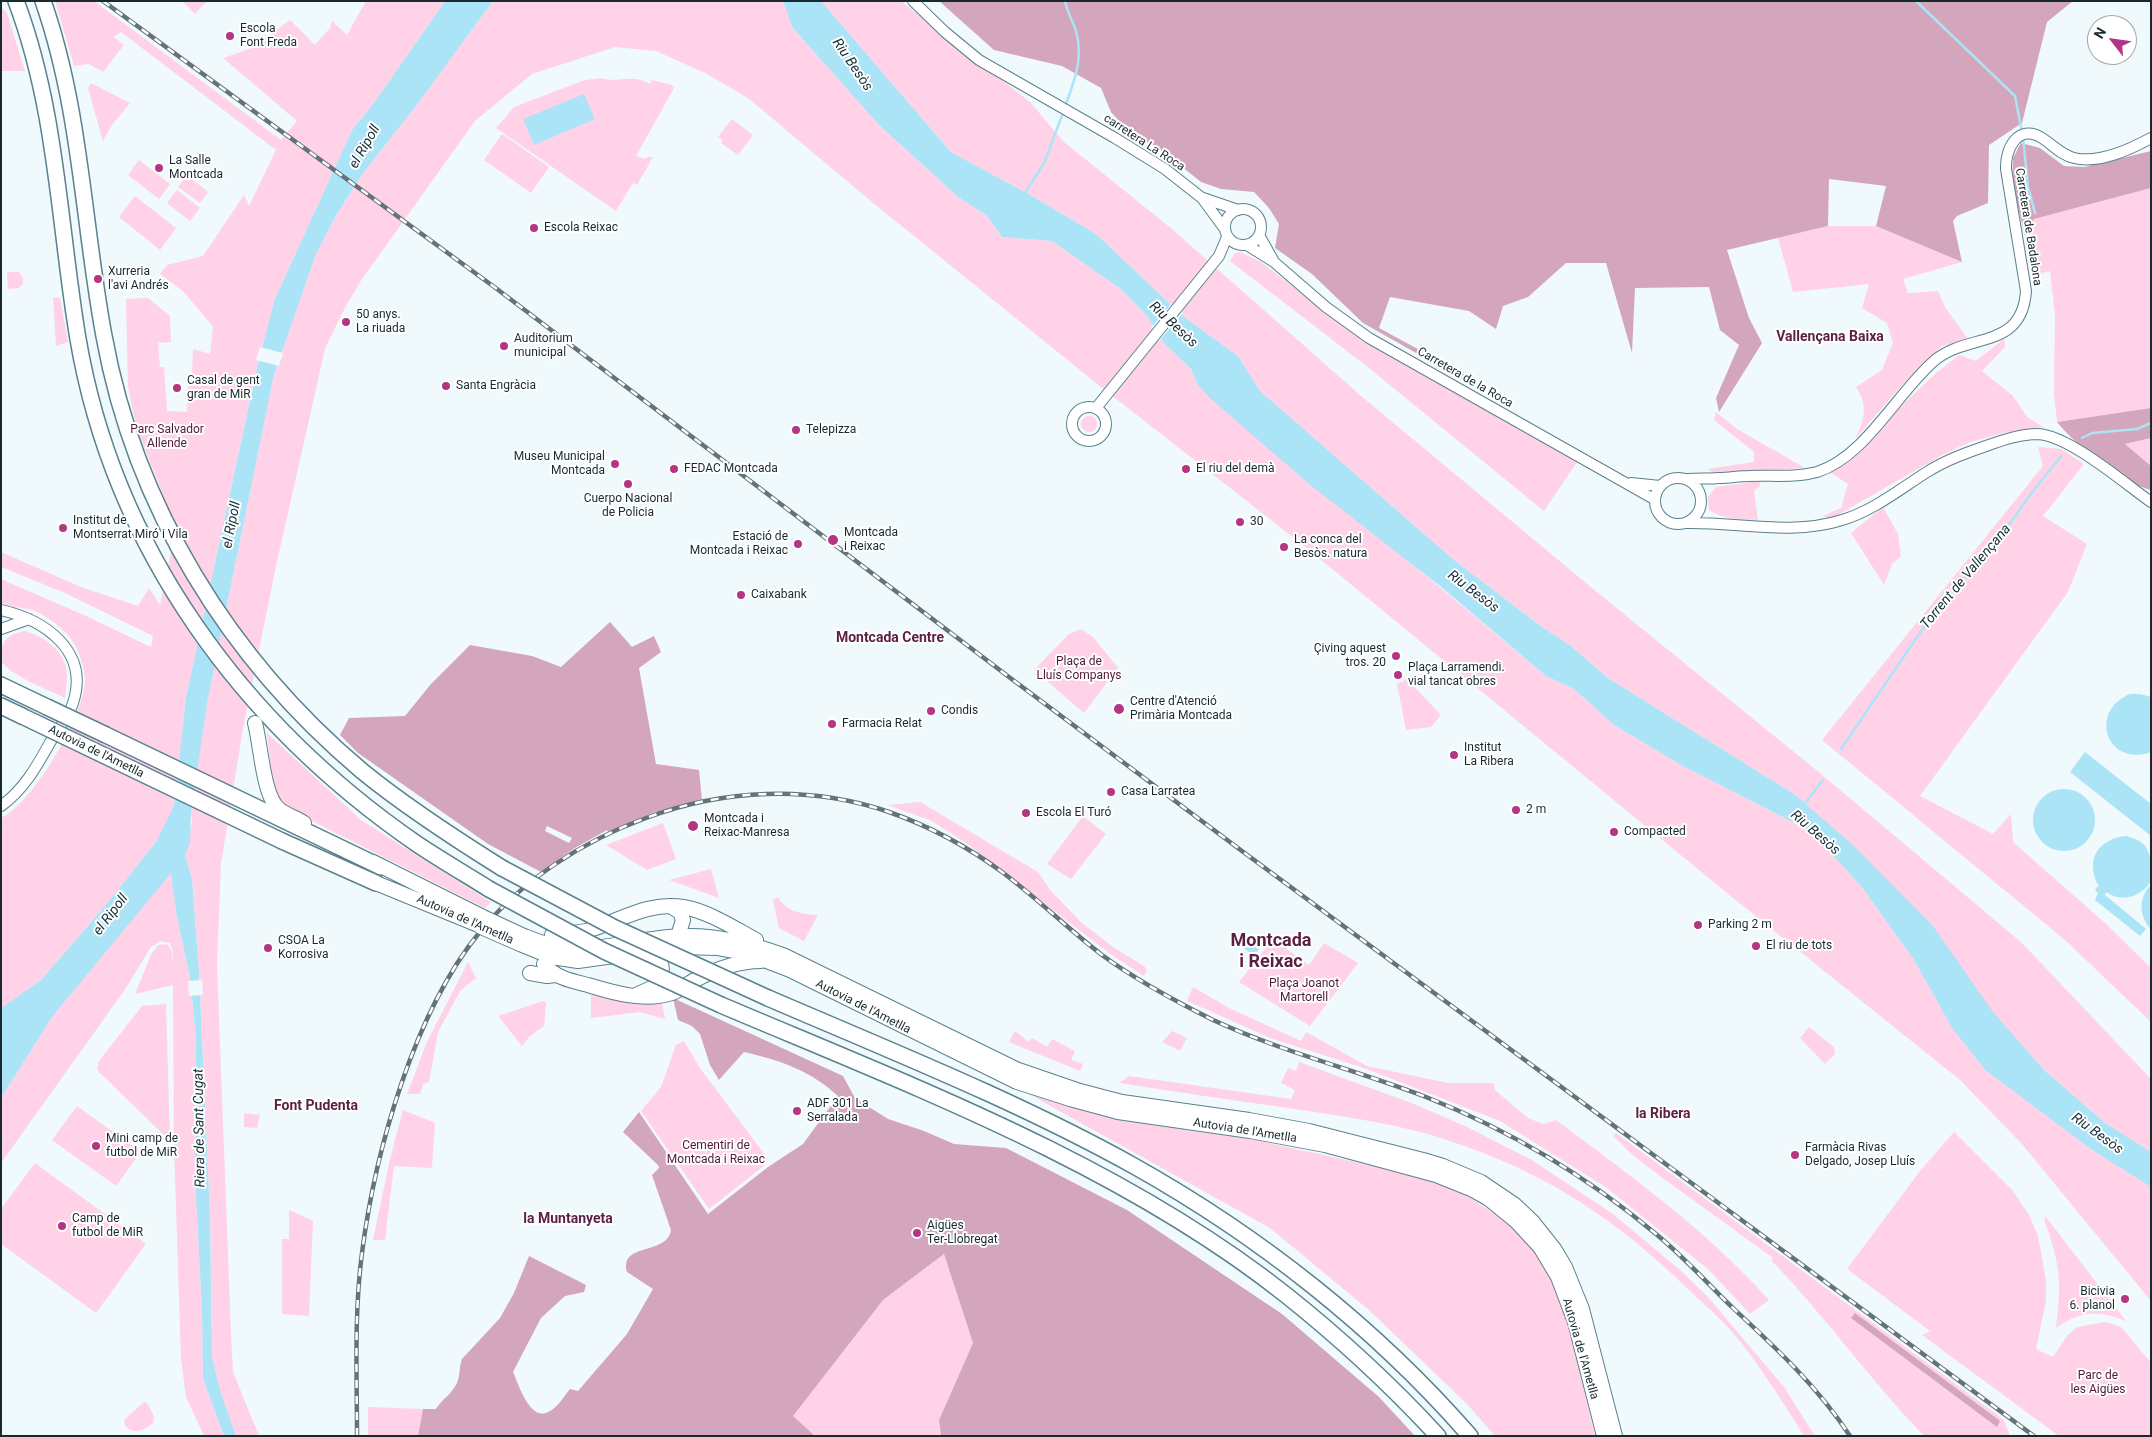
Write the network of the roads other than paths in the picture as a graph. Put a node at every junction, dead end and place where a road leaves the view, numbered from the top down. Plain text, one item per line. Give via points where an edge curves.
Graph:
1 (16, 1) edge
2 (42, 1) edge
3 (913, 1) edge
4 (2151, 138) edge
5 (1202, 198) junction
6 (1238, 210) junction
7 (1226, 232) junction
8 (1259, 235) junction
9 (1242, 245) junction
10 (1218, 256) junction
11 (1274, 262) junction
12 (1096, 408) dead end
13 (1718, 478) junction
14 (1688, 480) junction
15 (1625, 482) junction
16 (1660, 486) junction
17 (1700, 492) junction
18 (1654, 499) junction
19 (2150, 502) edge
20 (1700, 510) junction
21 (1687, 522) junction
22 (1714, 522) junction
23 (1, 610) edge
24 (29, 619) junction
25 (1, 629) edge
26 (1, 672) edge
27 (1, 685) edge
28 (29, 698) junction
29 (1, 706) edge
30 (255, 723) dead end
31 (1, 806) edge
32 (381, 866) junction
33 (376, 883) joint
34 (670, 906) junction
35 (482, 922) junction
36 (557, 932) dead end
37 (678, 936) junction
38 (645, 953) junction
39 (588, 955) junction
40 (783, 955) junction
41 (771, 962) junction
42 (544, 964) dead end
43 (530, 973) dead end
44 (556, 975) junction
45 (635, 995) junction
46 (1438, 1436) edge
47 (1470, 1436) edge
48 (1604, 1436) edge
49 (1615, 1436) edge

1 - 46 highway, bridge via 34,58 49,129 79,342 105,444 122,491 160,569 198,630 276,724 345,788 416,842 489,889 604,951 967,1110 1085,1168 1157,1208 1285,1294 1375,1372
2 - 47 highway, bridge via 58,51 74,122 104,337 127,430 144,477 166,527 215,609 266,676 299,711 362,770 430,822 502,868 615,928 1036,1116 1134,1166 1184,1196 1255,1243 1341,1310 1402,1365
3 - 5 street, carretera La Roca via 979,60 1164,169
4 - 13 street, Carretera de Badalona via 2130,149 2090,159 2075,159 2061,153 2041,137 2025,134 2017,138 2007,152 2006,169 2026,291 2018,320 2002,334 1953,350 1934,360 1867,435 1836,463 1806,474
5 - 6 street, carretera La Roca
5 - 7 street, carretera La Roca
6 - 7 street via 1228,216
6 - 8 street via 1248,210 1257,216
7 - 9 street
7 - 10 street
8 - 9 street via 1253,242
8 - 11 street, Carretera de la Roca
9 - 10 street
9 - 11 street, Carretera de la Roca
10 - 12 street
11 - 15 street, Carretera de la Roca via 1326,307 1369,338
13 - 14 street, Carretera de Badalona
13 - 17 street
14 - 16 street via 1673,478
14 - 17 street
15 - 16 street
15 - 18 street, Carretera de la Roca
16 - 18 street
17 - 20 street
18 - 21 street via 1662,518 1676,524
19 - 22 street via 2074,447 2037,434 2007,439 1958,455 1857,515 1835,522 1798,527
20 - 21 street
20 - 22 street
21 - 22 street
23 - 24 street
24 - 25 street
24 - 31 street via 60,639 72,658 76,680 73,703 30,776
26 - 28 highway
27 - 28 highway, Autovia de l'Ametlla
28 - 32 highway, Autovia de l'Ametlla, bridge
29 - 33 highway, Autovia de l'Ametlla, bridge
30 - 32 highway via 266,785 275,805
32 - 35 highway, Autovia de l'Ametlla
33 - 35 highway, Autovia de l'Ametlla
34 - 36 highway via 648,908 586,931
34 - 37 highway via 680,912 684,920
34 - 40 highway via 695,910
35 - 39 highway, Autovia de l'Ametlla, bridge via 543,954 565,960
37 - 39 highway, Autovia de l'Ametlla
37 - 40 highway, Autovia de l'Ametlla via 726,939
38 - 39 highway, Autovia de l'Ametlla
38 - 41 highway, Autovia de l'Ametlla via 678,947 718,948
38 - 45 highway via 660,962 661,974 651,990
40 - 49 highway, Autovia de l'Ametlla via 1016,1069 1080,1091 1122,1102 1309,1131 1428,1162 1481,1182 1532,1221 1565,1267 1582,1309
41 - 45 highway via 738,963 669,994
41 - 48 highway, Autovia de l'Ametlla via 1017,1082 1118,1112 1325,1145 1436,1175 1489,1199 1540,1247 1558,1277 1575,1322
42 - 44 highway
43 - 44 highway
44 - 45 highway via 607,991

